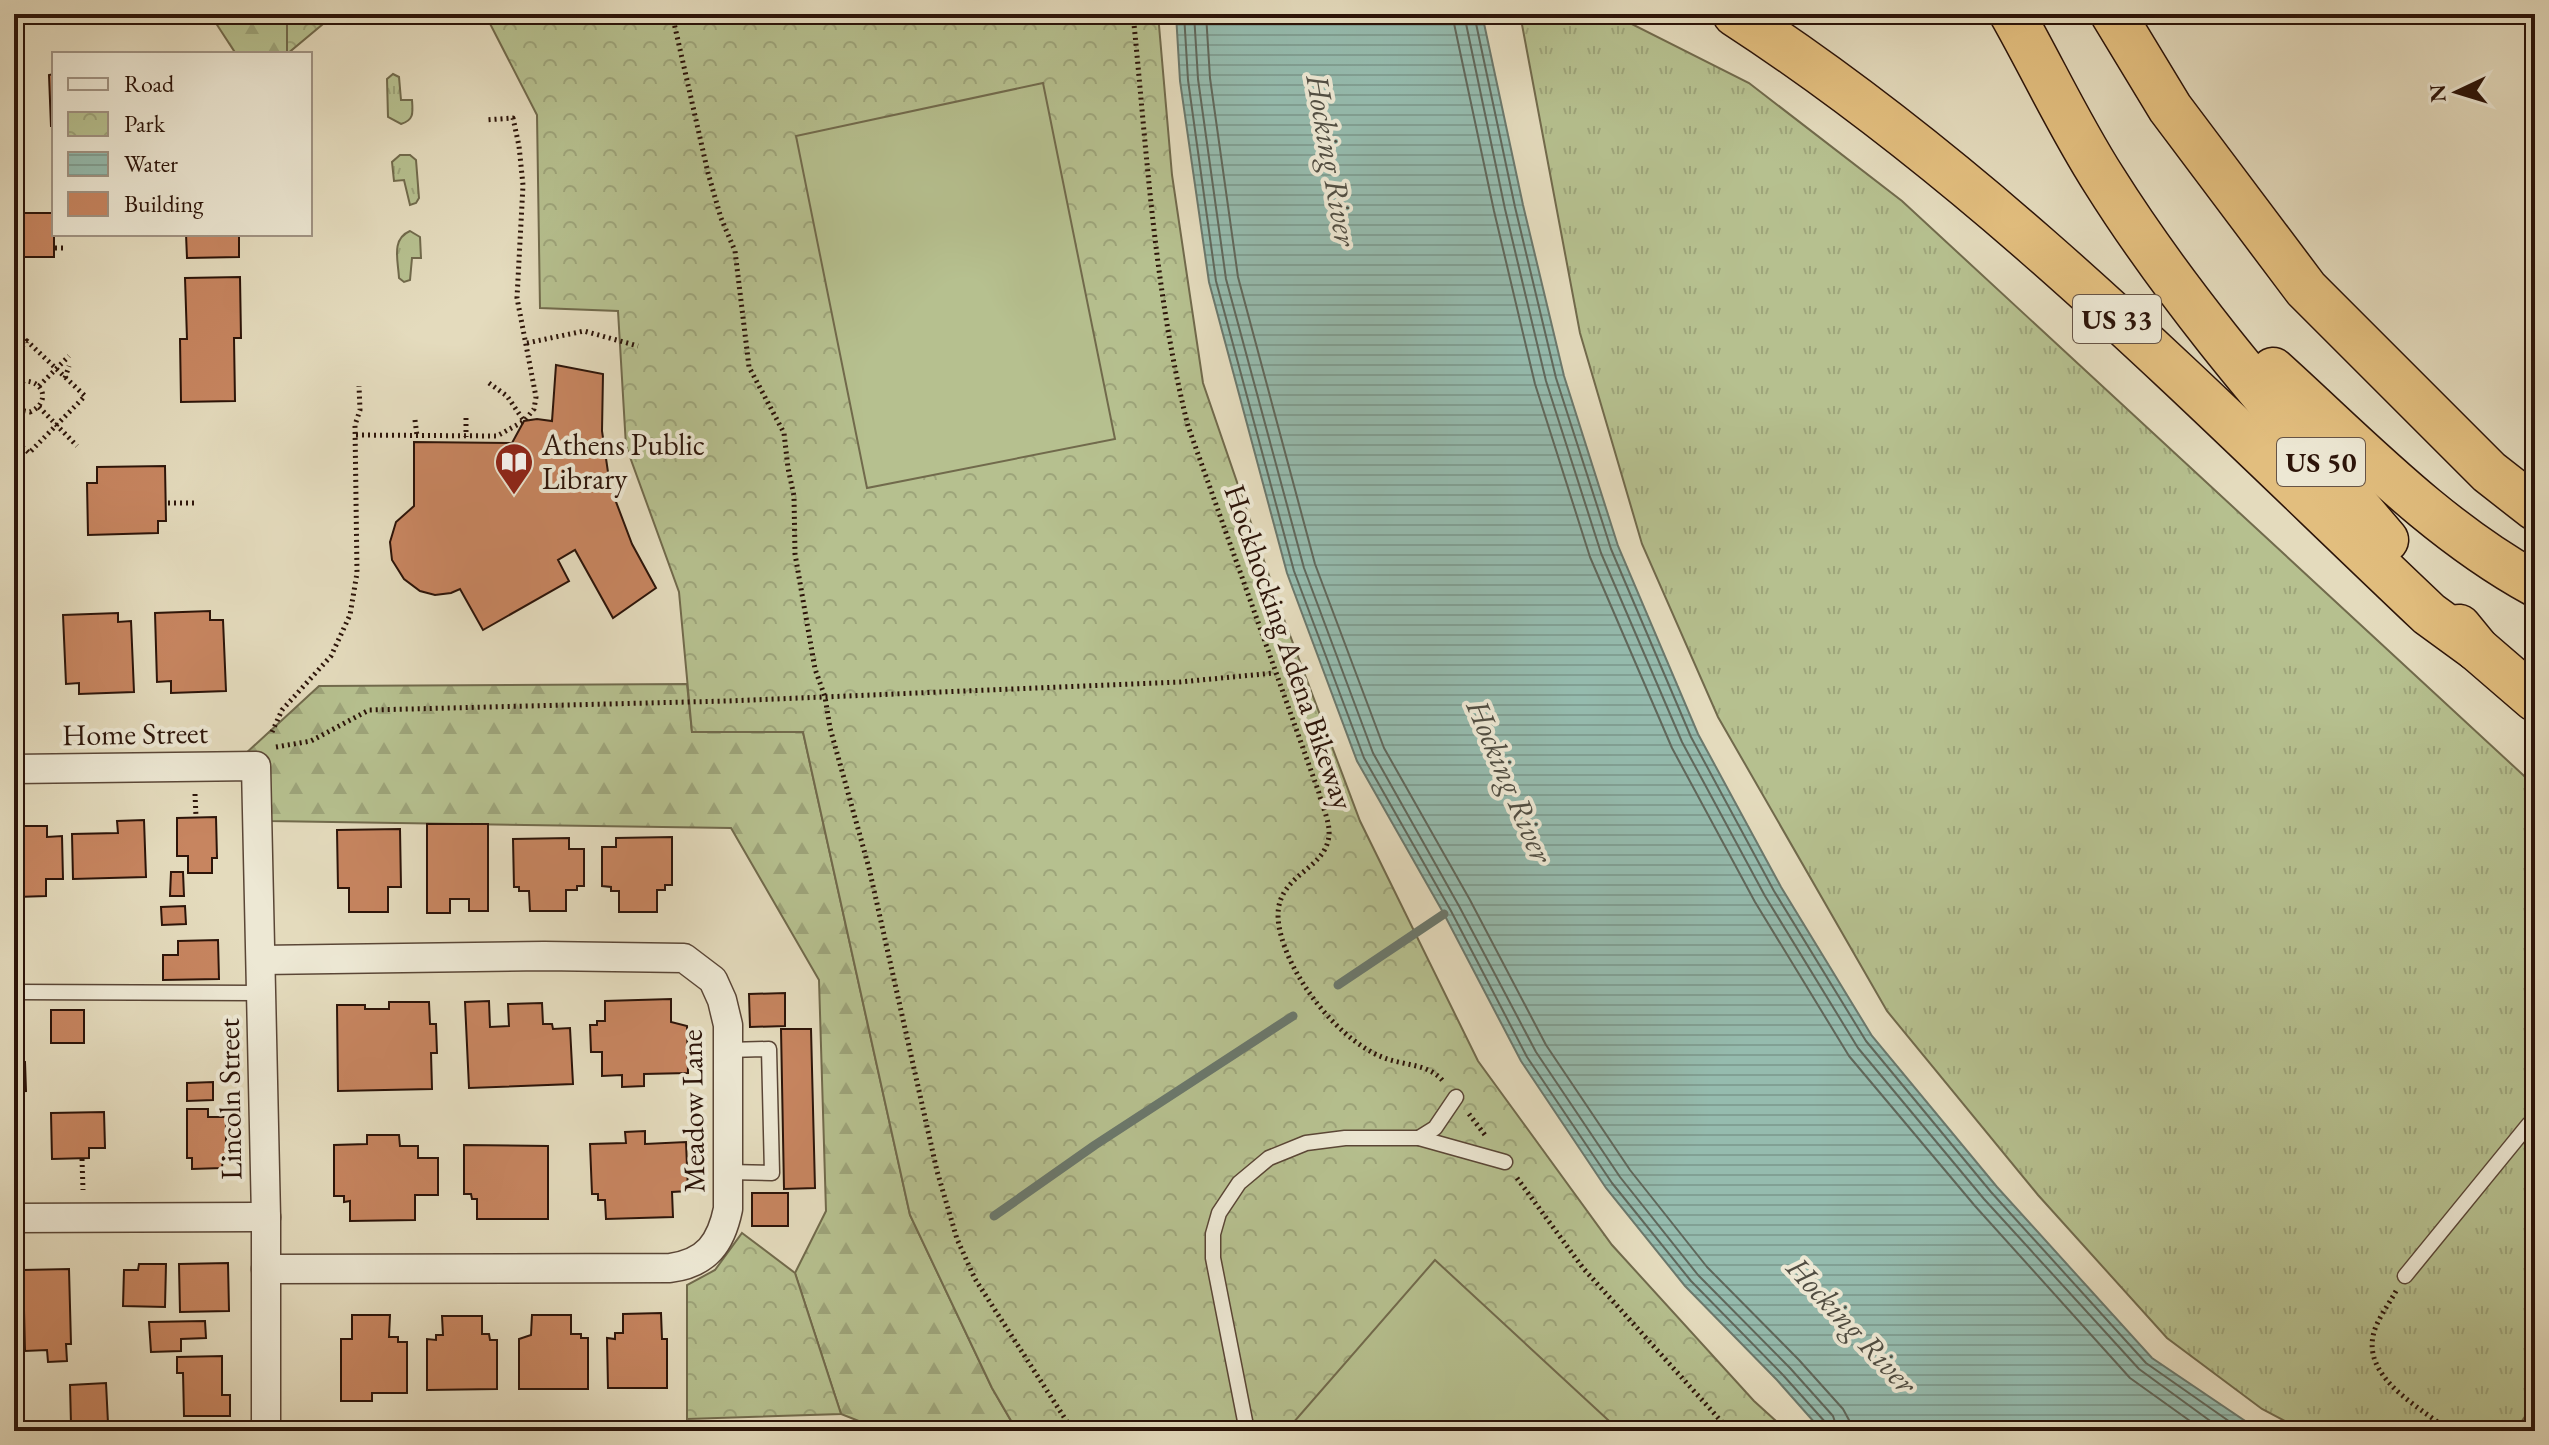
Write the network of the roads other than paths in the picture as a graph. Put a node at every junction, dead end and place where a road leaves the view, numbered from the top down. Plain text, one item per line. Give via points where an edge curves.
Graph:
1 (1735, 14) edge
2 (2012, 14) edge
3 (2113, 14) edge
4 (2168, 274) junction
5 (2535, 508) edge
6 (2535, 584) edge
7 (2477, 649) junction
8 (2535, 699) edge
9 (263, 757) joint
10 (14, 769) edge
11 (261, 960) junction
12 (14, 992) edge
13 (262, 993) junction
14 (728, 1050) junction
15 (1456, 1097) road end
16 (2535, 1129) edge
17 (1419, 1138) junction
18 (1505, 1162) road end
19 (728, 1172) junction
20 (266, 1217) junction
21 (14, 1218) edge
22 (266, 1269) junction
23 (2405, 1276) road end
24 (266, 1431) edge
25 (1247, 1431) edge

1 - 7 highway, US 33 via 1929,154 2115,317 2429,614
2 - 4 highway, US 50 via 2103,179
3 - 5 highway via 2170,108 2306,289 2489,472
4 - 6 highway via 2386,475 2475,546
4 - 7 highway, US 50
7 - 8 highway, US 33
9 - 10 street, Home Street
9 - 11 street, Lincoln Street
11 - 13 street, Lincoln Street
11 - 14 street, Meadow Lane via 684,958 713,980 728,1025
12 - 13 lane
13 - 20 street, Lincoln Street
14 - 19 street, Meadow Lane
14 - 19 lane via 769,1049 772,1173
15 - 17 lane via 1435,1128
16 - 23 lane via 2529,1124
17 - 18 lane
17 - 25 lane via 1306,1143 1269,1158 1239,1183 1219,1213 1213,1258
19 - 22 street, Meadow Lane via 723,1231 696,1261 681,1266
20 - 21 street
20 - 22 street, Lincoln Street
22 - 24 street, Lincoln Street

